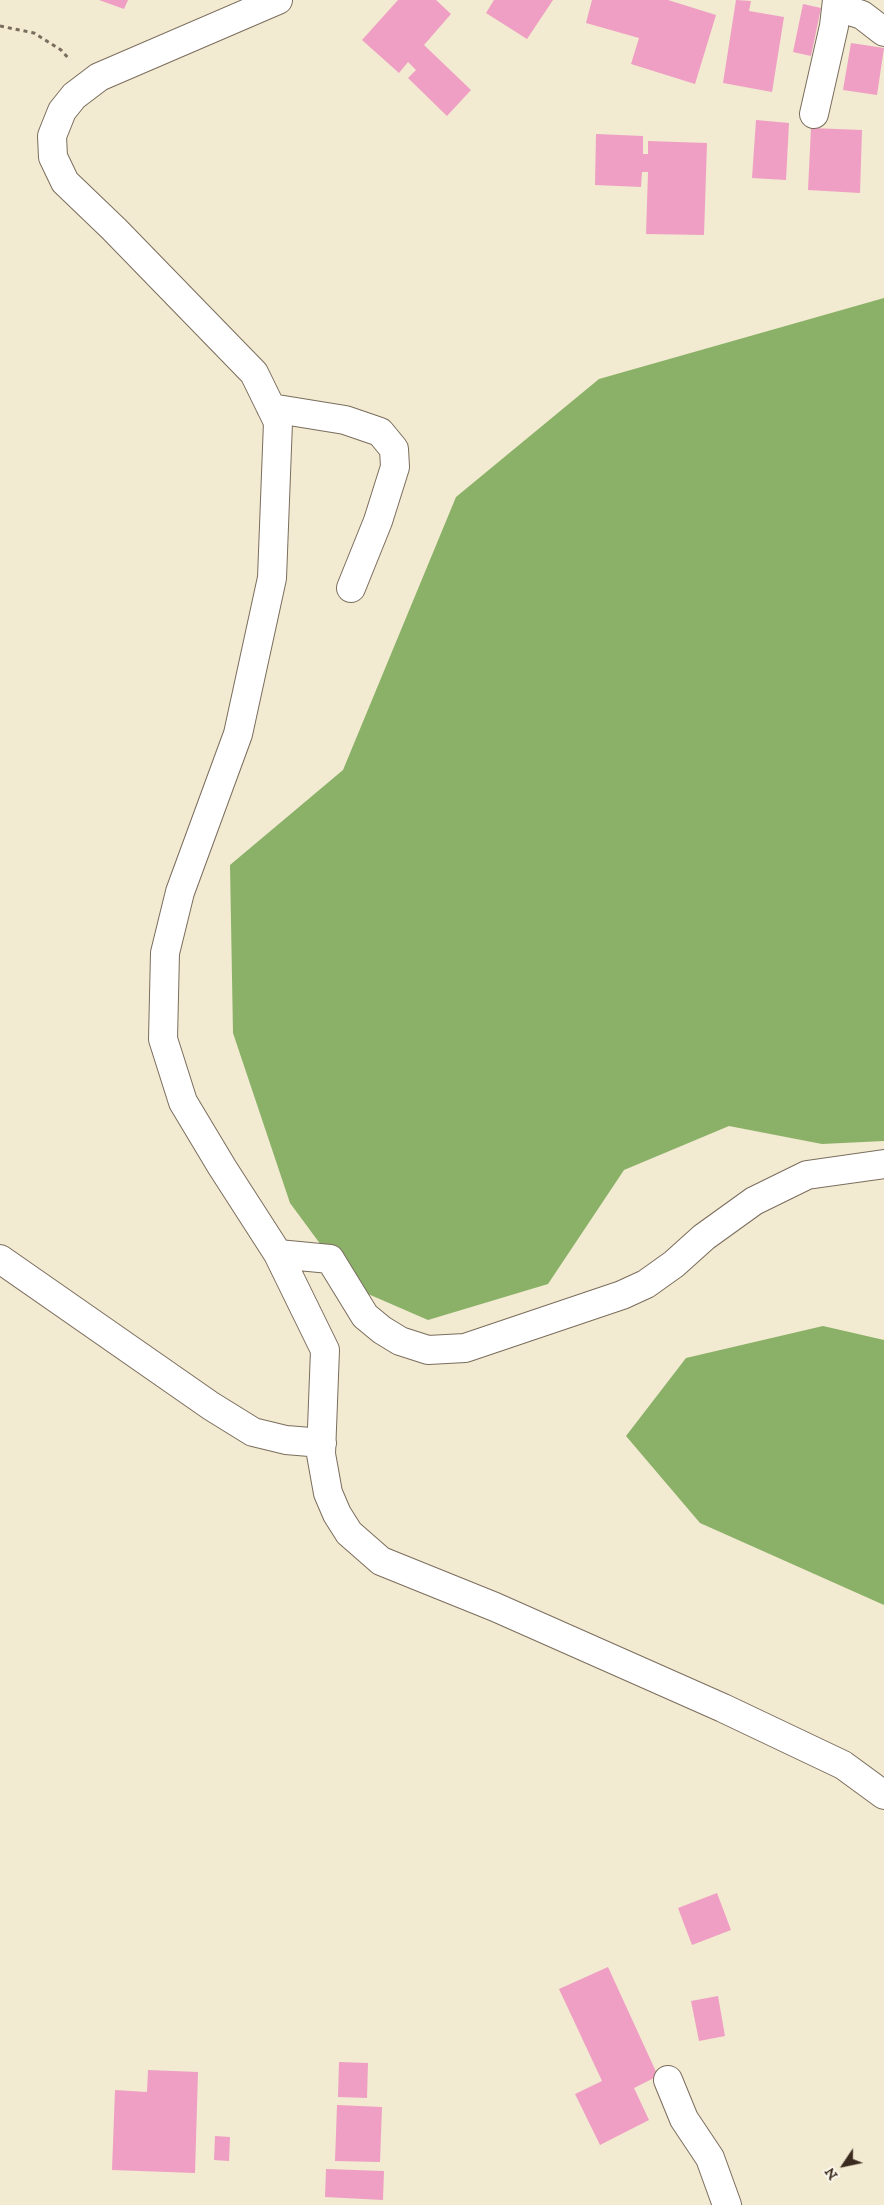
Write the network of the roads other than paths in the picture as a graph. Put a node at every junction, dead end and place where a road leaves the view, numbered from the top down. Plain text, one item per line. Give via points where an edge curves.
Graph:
1 (278, 0) edge
2 (837, 4) edge
3 (884, 32) edge
4 (814, 114) dead end
5 (271, 408) junction
6 (351, 588) dead end
7 (884, 1164) edge
8 (278, 1254) junction
9 (0, 1259) edge
10 (322, 1444) junction
11 (884, 1795) edge
12 (668, 2080) dead end
13 (727, 2205) edge

1 - 5 street via 99,77 74,96 62,111 52,136 53,157 65,182 254,374
2 - 3 street via 862,14
2 - 4 street
5 - 6 street via 345,420 380,432 394,449 395,467
5 - 8 street via 278,422 272,578 238,734 180,892 165,953 163,1039 183,1102
7 - 8 street via 807,1175 754,1201 646,1284 465,1348 428,1350 400,1341 365,1316 330,1259
8 - 10 street via 325,1350
9 - 10 street via 253,1432
10 - 11 street via 328,1493 337,1514 349,1533 381,1561 495,1607 723,1708 843,1765
12 - 13 street via 684,2120 710,2158

